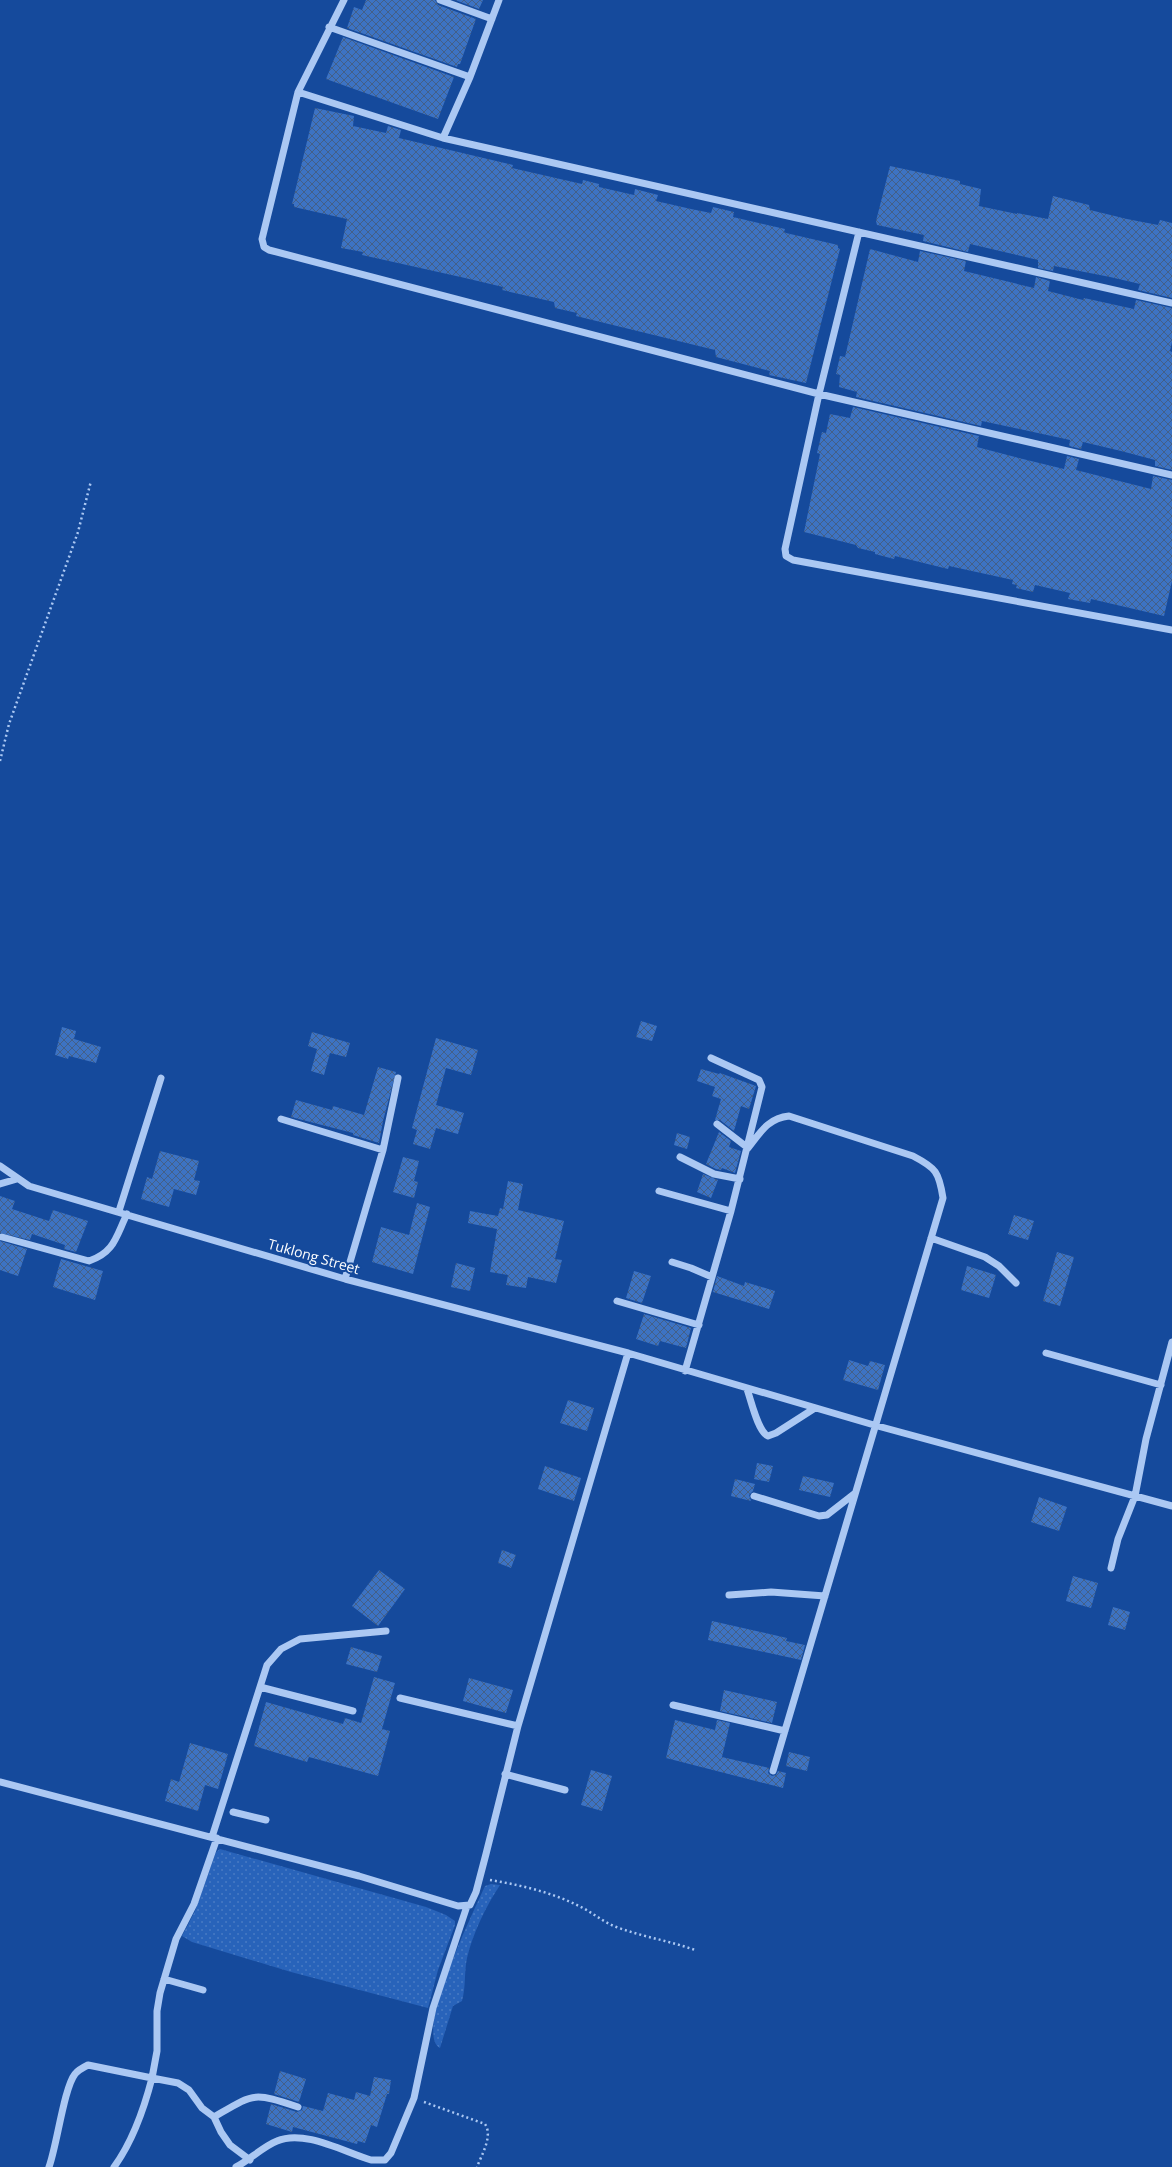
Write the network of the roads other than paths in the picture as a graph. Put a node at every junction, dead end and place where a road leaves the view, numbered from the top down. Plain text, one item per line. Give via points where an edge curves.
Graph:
1 (344, 0) edge
2 (440, 0) edge
3 (499, 0) edge
4 (492, 19) junction
5 (330, 27) junction
6 (470, 76) junction
7 (298, 92) junction
8 (443, 138) junction
9 (860, 232) junction
10 (1172, 303) edge
11 (819, 394) junction
12 (1172, 475) edge
13 (1172, 630) edge
14 (711, 1058) dead end
15 (161, 1078) dead end
16 (398, 1078) dead end
17 (281, 1119) dead end
18 (717, 1124) dead end
19 (748, 1148) junction
20 (383, 1150) junction
21 (680, 1157) dead end
22 (0, 1166) edge
23 (17, 1179) junction
24 (740, 1179) junction
25 (0, 1184) edge
26 (660, 1191) dead end
27 (119, 1211) junction
28 (731, 1211) junction
29 (127, 1214) junction
30 (2, 1237) dead end
31 (931, 1238) junction
32 (672, 1262) dead end
33 (712, 1277) junction
34 (344, 1279) junction
35 (1016, 1283) dead end
36 (617, 1301) dead end
37 (699, 1325) junction
38 (1172, 1342) edge
39 (628, 1353) junction
40 (1046, 1353) dead end
41 (685, 1371) junction
42 (1161, 1385) junction
43 (747, 1389) junction
44 (815, 1408) junction
45 (874, 1426) junction
46 (854, 1493) junction
47 (754, 1496) dead end
48 (1135, 1496) junction
49 (1172, 1506) edge
50 (1111, 1568) dead end
51 (729, 1595) dead end
52 (824, 1596) junction
53 (386, 1631) dead end
54 (260, 1687) junction
55 (400, 1698) dead end
56 (673, 1705) dead end
57 (353, 1711) dead end
58 (518, 1726) junction
59 (785, 1731) junction
60 (773, 1771) dead end
61 (505, 1774) junction
62 (0, 1782) edge
63 (565, 1790) dead end
64 (227, 1810) junction
65 (266, 1820) dead end
66 (215, 1837) junction
67 (467, 1906) junction
68 (164, 1979) junction
69 (203, 1990) dead end
70 (152, 2078) junction
71 (298, 2107) dead end
72 (214, 2117) junction
73 (250, 2160) junction
74 (49, 2167) edge
75 (114, 2167) edge
76 (236, 2167) edge

1 - 5 street
2 - 4 street
3 - 4 street
4 - 6 street
5 - 6 street
5 - 7 street
6 - 8 street
7 - 8 street
7 - 11 street via 262,239 264,247 269,250
8 - 9 street
9 - 10 street
9 - 11 street
11 - 12 street
11 - 13 street via 785,549 786,556 793,560
14 - 19 street via 760,1080 762,1087
15 - 27 street
16 - 20 street
17 - 20 street
18 - 19 street
19 - 24 street
19 - 31 street via 770,1121 789,1116 913,1156 930,1165 940,1180 943,1198
20 - 34 street
21 - 24 street via 714,1174
22 - 23 street, Tuklong Street
23 - 25 street
23 - 27 street, Tuklong Street via 29,1186
24 - 28 street
26 - 28 street
27 - 29 street, Tuklong Street
28 - 33 street
29 - 30 street via 110,1250 102,1257 90,1261
29 - 34 street, Tuklong Street
31 - 35 street via 985,1257 999,1266
31 - 45 street
32 - 33 street
33 - 37 street
34 - 39 street, Tuklong Street
36 - 37 street
37 - 41 street
38 - 42 street
39 - 41 street, Tuklong Street
39 - 58 street
40 - 42 street
41 - 43 street, Tuklong Street
42 - 48 street via 1146,1439
43 - 44 street, Tuklong Street
43 - 44 street via 764,1435 776,1433
44 - 45 street, Tuklong Street
45 - 46 street
45 - 48 street, Tuklong Street
46 - 47 street via 827,1515 819,1516
46 - 52 street
48 - 49 street, Tuklong Street
48 - 50 street via 1118,1539
51 - 52 street via 778,1592
52 - 59 street
53 - 54 street via 300,1639 280,1649 267,1665
54 - 57 street
54 - 64 street
55 - 58 street
56 - 59 street
58 - 61 street
59 - 60 street
61 - 63 street
61 - 67 street via 480,1878 473,1900
62 - 66 street
64 - 65 street
64 - 66 street
66 - 67 street via 458,1906
66 - 68 street via 194,1904 176,1939
67 - 73 street via 433,2008 414,2098 395,2146 385,2160 371,2160 297,2137 288,2137 272,2143
68 - 69 street
68 - 70 street via 158,2001 158,2040
70 - 72 street via 178,2083 189,2090 202,2108
70 - 74 street via 88,2065 76,2073 69,2085 56,2149
70 - 75 street via 144,2110 122,2157
71 - 72 street via 267,2097 255,2096
72 - 73 street via 230,2145
73 - 76 street

